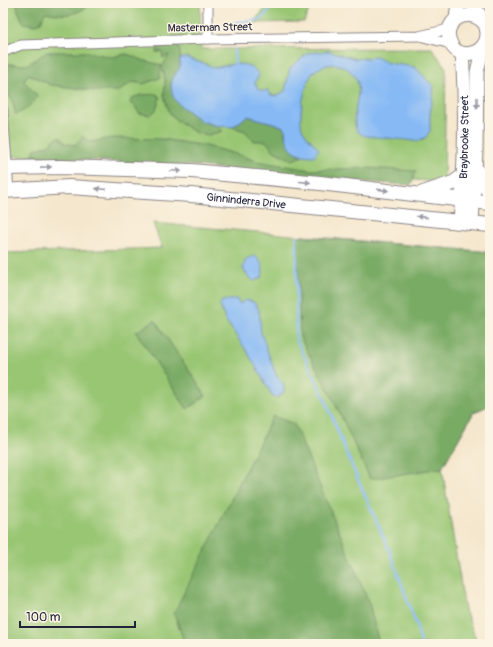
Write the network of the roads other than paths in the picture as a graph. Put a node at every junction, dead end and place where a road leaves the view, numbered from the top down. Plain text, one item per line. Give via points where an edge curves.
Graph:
1 (208, 3) edge
2 (458, 3) edge
3 (473, 3) edge
4 (484, 23) junction
5 (453, 24) junction
6 (419, 36) junction
7 (208, 39) junction
8 (451, 44) junction
9 (483, 47) junction
10 (3, 52) edge
11 (462, 53) junction
12 (3, 110) edge
13 (5, 168) edge
14 (476, 169) junction
15 (463, 176) junction
16 (6, 191) edge
17 (419, 195) junction
18 (490, 195) edge
19 (468, 200) junction
20 (490, 203) edge
21 (466, 222) junction
22 (490, 225) edge

1 - 7 street
2 - 5 street
3 - 4 street
4 - 5 street via 471,15 461,16
4 - 9 street via 488,35
5 - 6 street, Masterman Street
5 - 8 street via 448,35
6 - 7 street, Masterman Street
6 - 8 street, Masterman Street
7 - 10 street, Masterman Street via 21,46
8 - 11 street
9 - 11 street via 472,53
9 -> 14 street, Braybrooke Street via 477,72
11 - 15 street, Braybrooke Street
12 - 13 street
13 - 16 street
13 -> 17 main road via 192,171
14 - 18 main road
14 - 19 street, Braybrooke Street
15 - 17 main road via 453,183
15 - 19 street, Braybrooke Street
21 -> 16 main road, Ginninderra Drive via 191,195 69,187
17 - 19 main road
19 - 20 main road
19 - 21 street, Braybrooke Street
21 - 22 main road, Ginninderra Drive

